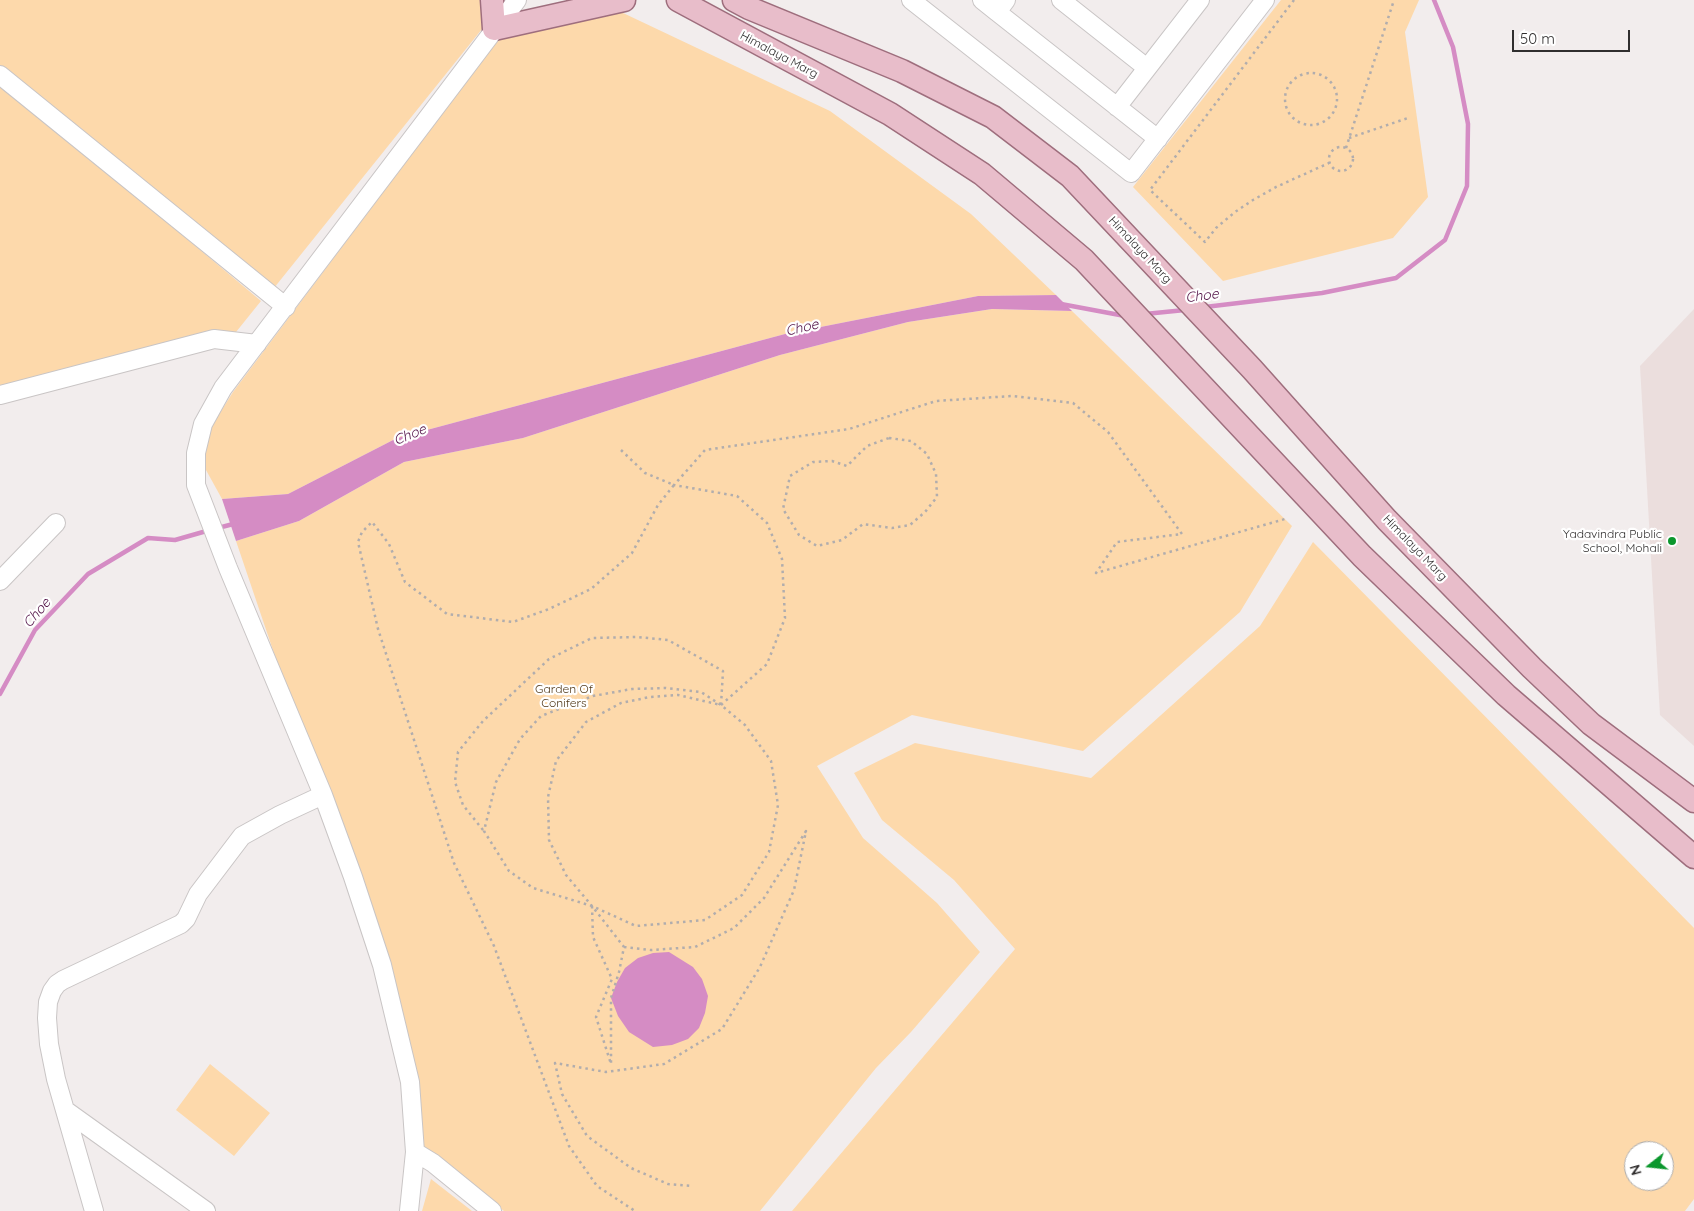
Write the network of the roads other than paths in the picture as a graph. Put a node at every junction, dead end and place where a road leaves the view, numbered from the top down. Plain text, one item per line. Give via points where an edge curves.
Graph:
1 (492, 0) edge
2 (517, 0) edge
3 (624, 0) edge
4 (678, 0) edge
5 (734, 0) edge
6 (911, 0) edge
7 (982, 0) edge
8 (1061, 0) edge
9 (1200, 0) edge
10 (1265, 0) edge
11 (1002, 6) edge
12 (494, 29) junction
13 (1147, 68) junction
14 (0, 75) edge
15 (1117, 107) junction
16 (1158, 139) junction
17 (286, 307) junction
18 (257, 344) junction
19 (0, 395) edge
20 (56, 523) dead end
21 (0, 581) edge
22 (322, 795) junction
23 (1694, 801) edge
24 (1694, 857) edge
25 (65, 1110) junction
26 (415, 1152) junction
27 (94, 1211) edge
28 (206, 1211) edge
29 (409, 1211) edge
30 (492, 1211) edge

1 - 12 main road
2 - 12 street
3 - 12 main road
4 - 24 main road, Himalaya Marg via 890,114 982,174 1084,260 1362,556 1506,695
5 - 23 main road, Himalaya Marg via 902,71 992,118 1070,176 1252,369 1387,520 1532,668 1591,724
6 - 16 street via 1131,173
7 - 11 street
8 - 13 street
9 - 13 street
10 - 16 street
11 - 15 street
12 - 17 street
13 - 15 street
14 - 17 street
15 - 16 street
17 - 18 street
18 - 19 street via 214,339
18 - 22 street via 224,388 203,424 196,452 196,485
20 - 21 street
22 - 25 street via 242,836 198,894 182,924 56,984 48,1002 47,1024 56,1080
22 - 26 street via 382,964 410,1082
25 - 27 street
25 - 28 street
26 - 29 street
26 - 30 street

